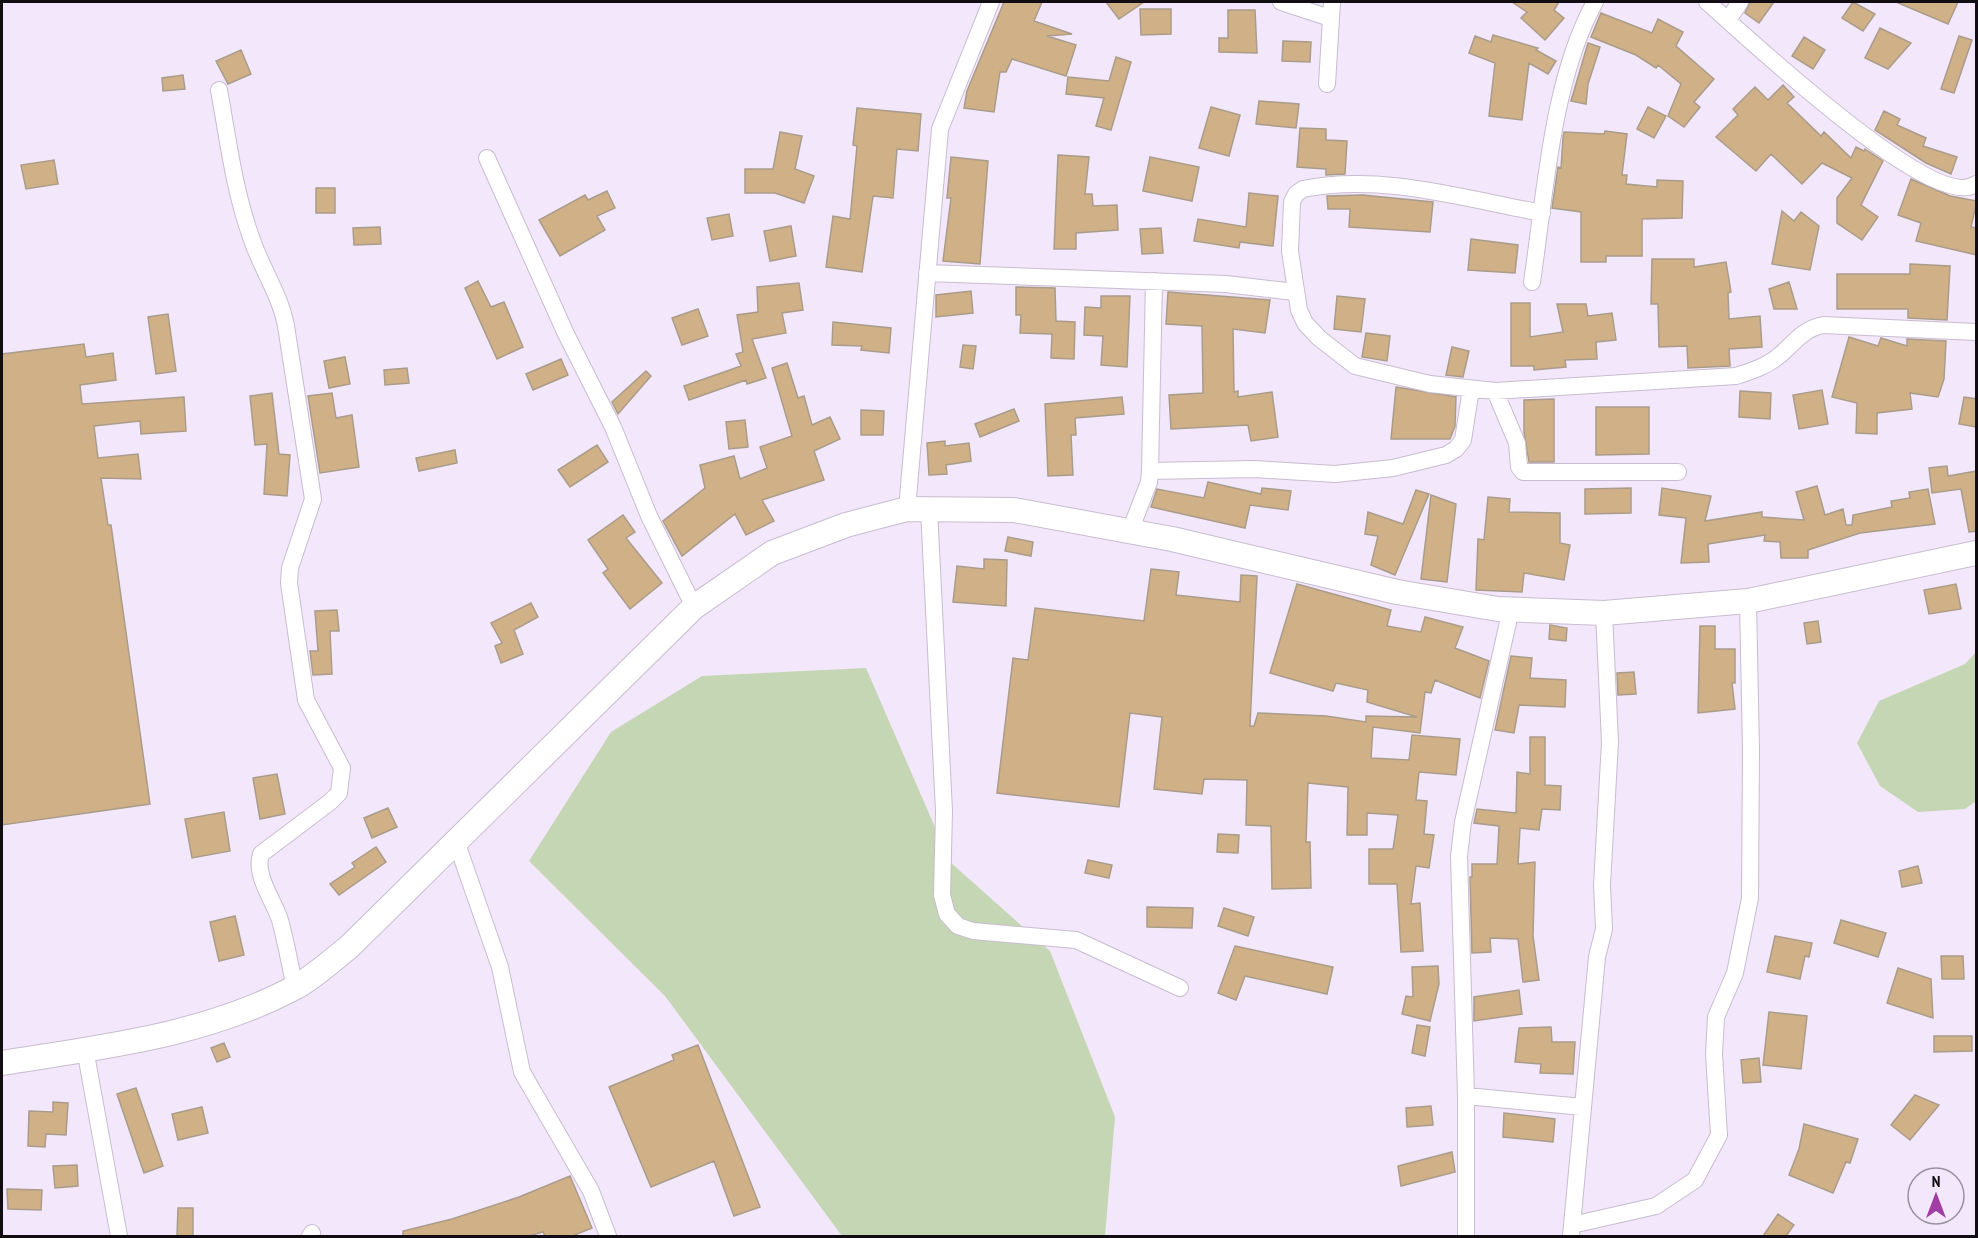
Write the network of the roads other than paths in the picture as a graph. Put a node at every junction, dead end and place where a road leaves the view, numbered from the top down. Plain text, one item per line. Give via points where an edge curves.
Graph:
1 (992, 2) edge
2 (1281, 2) edge
3 (1595, 2) edge
4 (1707, 2) edge
5 (1740, 2) edge
6 (1331, 10) edge
7 (1728, 20) junction
8 (1327, 84) dead end
9 (219, 90) dead end
10 (487, 158) dead end
11 (1977, 184) edge
12 (1542, 213) junction
13 (927, 273) junction
14 (1154, 281) junction
15 (1532, 282) dead end
16 (1295, 292) junction
17 (1977, 332) edge
18 (1471, 389) junction
19 (1495, 391) junction
20 (1150, 471) junction
21 (1678, 472) dead end
22 (918, 509) junction
23 (1130, 531) junction
24 (1977, 553) edge
25 (1748, 601) junction
26 (694, 607) junction
27 (1511, 609) junction
28 (1604, 613) junction
29 (456, 841) junction
30 (295, 988) junction
31 (1180, 988) dead end
32 (85, 1049) junction
33 (2, 1063) edge
34 (1466, 1096) junction
35 (1583, 1107) junction
36 (1572, 1231) edge
37 (119, 1236) edge
38 (608, 1236) edge
39 (1466, 1236) edge

1 - 13 street via 940,129
2 - 6 street
3 - 12 street via 1574,49 1551,151
4 - 7 street
5 - 7 street
6 - 8 street
7 - 11 street via 1853,129 1924,175 1957,186
9 - 30 street via 240,203 285,320 313,499 290,568 289,583 306,700 342,768 342,781 334,798 261,854 259,861 279,919
10 - 26 street
12 - 15 street
12 - 16 street via 1400,186 1356,184 1303,189 1292,202 1290,251
13 - 14 street
13 - 22 street
14 - 16 street
14 - 20 street
16 - 18 street via 1305,323 1355,366 1430,384
17 - 19 street via 1823,325 1806,330 1779,356 1756,370 1736,376
18 - 19 street
18 - 20 street via 1463,440 1446,455 1393,468 1335,474 1254,469
19 - 21 street via 1517,442 1523,472
20 - 23 street
22 - 23 main road via 1014,510
22 - 26 main road via 846,525 771,553
22 - 31 street via 944,810 942,895 947,914 958,926 974,931 1076,940
23 - 27 main road via 1397,592
24 - 25 main road
25 - 28 main road
25 - 36 street via 1750,898 1735,973 1716,1017 1719,1135 1695,1180 1656,1206
26 - 29 main road
27 - 28 main road
27 - 34 street via 1463,822 1459,856
28 - 35 street via 1610,742 1602,885 1604,929
29 - 30 main road via 349,947
29 - 38 street via 500,967 522,1072 591,1191
30 - 32 main road via 225,1018 152,1038
32 - 33 main road
32 - 37 street
34 - 35 street
34 - 39 street
35 - 36 street

